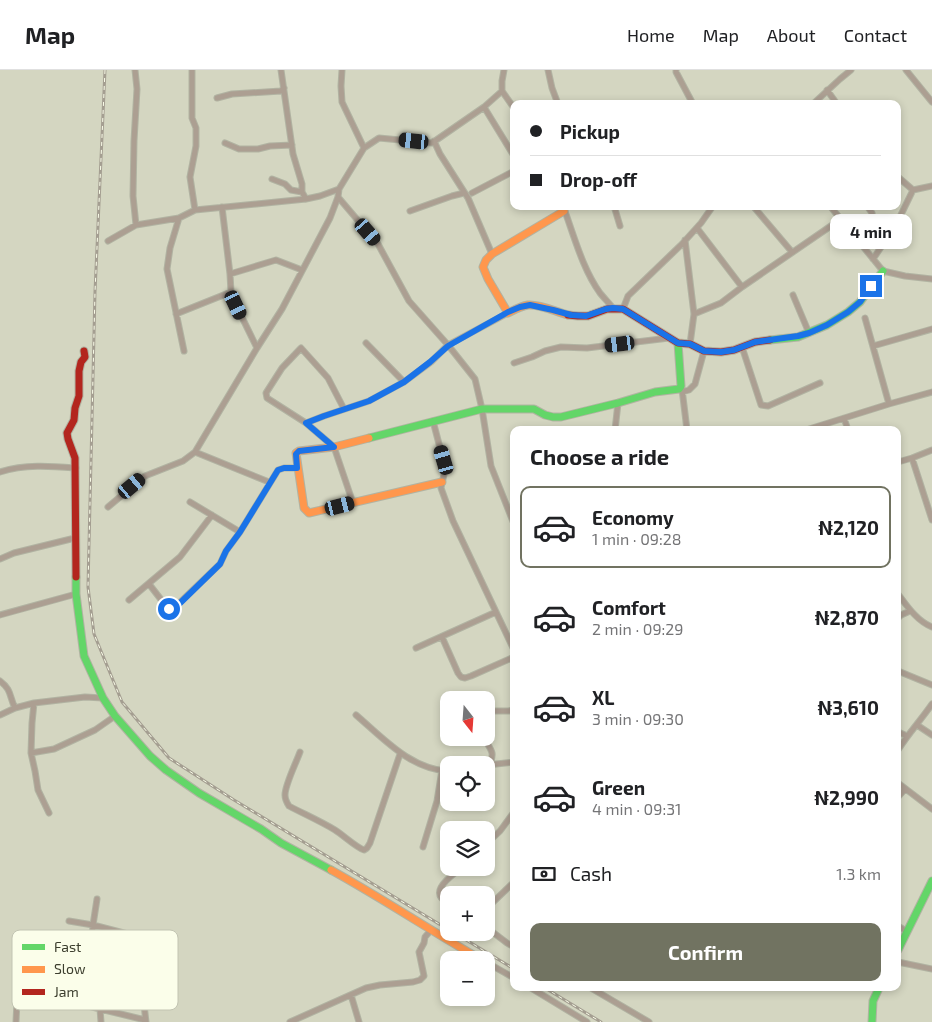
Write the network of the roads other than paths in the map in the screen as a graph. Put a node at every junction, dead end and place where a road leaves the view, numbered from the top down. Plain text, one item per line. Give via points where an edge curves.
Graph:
1 (135, 70) edge
2 (192, 70) edge
3 (282, 70) edge
4 (342, 70) edge
5 (504, 70) edge
6 (548, 70) edge
7 (676, 70) edge
8 (851, 70) edge
9 (906, 70) edge
10 (284, 88) junction
11 (827, 90) junction
12 (502, 91) junction
13 (217, 98) dead end
14 (556, 100) edge
15 (691, 100) edge
16 (817, 100) edge
17 (835, 100) edge
18 (510, 102) edge
19 (932, 102) edge
20 (484, 106) junction
21 (434, 141) junction
22 (225, 143) dead end
23 (292, 145) junction
24 (364, 148) junction
25 (510, 149) edge
26 (510, 173) edge
27 (272, 179) dead end
28 (901, 180) edge
29 (932, 186) edge
30 (339, 189) junction
31 (913, 190) junction
32 (302, 192) junction
33 (464, 193) junction
34 (472, 193) dead end
35 (338, 197) junction
36 (306, 199) junction
37 (222, 207) junction
38 (195, 210) junction
39 (560, 210) edge
40 (564, 210) edge
41 (615, 210) edge
42 (710, 210) edge
43 (756, 210) edge
44 (833, 210) edge
45 (870, 210) edge
46 (410, 211) dead end
47 (872, 213) dead end
48 (179, 218) junction
49 (841, 219) junction
50 (136, 226) junction
51 (620, 226) dead end
52 (697, 228) junction
53 (685, 240) junction
54 (108, 241) dead end
55 (792, 252) junction
56 (492, 254) junction
57 (873, 259) junction
58 (302, 270) junction
59 (883, 271) junction
60 (230, 274) junction
61 (932, 280) edge
62 (742, 287) junction
63 (231, 292) junction
64 (792, 296) dead end
65 (613, 308) junction
66 (623, 309) junction
67 (508, 312) junction
68 (176, 314) junction
69 (694, 314) junction
70 (865, 318) dead end
71 (932, 329) edge
72 (809, 333) junction
73 (670, 338) junction
74 (366, 343) dead end
75 (678, 343) junction
76 (690, 344) junction
77 (448, 346) junction
78 (873, 346) junction
79 (742, 347) junction
80 (257, 348) junction
81 (84, 351) dead end
82 (184, 351) dead end
83 (704, 351) junction
84 (514, 363) dead end
85 (404, 382) junction
86 (820, 383) dead end
87 (682, 389) junction
88 (932, 392) edge
89 (618, 403) junction
90 (889, 404) junction
91 (482, 408) junction
92 (344, 409) junction
93 (844, 418) junction
94 (433, 421) junction
95 (686, 422) junction
96 (306, 423) junction
97 (615, 426) edge
98 (686, 426) edge
99 (689, 426) edge
100 (819, 426) edge
101 (847, 426) edge
102 (334, 447) junction
103 (932, 450) edge
104 (195, 452) junction
105 (912, 458) junction
106 (901, 461) edge
107 (76, 468) junction
108 (297, 468) junction
109 (0, 472) edge
110 (269, 482) junction
111 (442, 482) junction
112 (190, 502) dead end
113 (354, 503) junction
114 (108, 507) dead end
115 (510, 514) edge
116 (212, 515) junction
117 (932, 520) edge
118 (240, 532) junction
119 (76, 538) junction
120 (0, 559) edge
121 (149, 584) junction
122 (76, 594) junction
123 (901, 598) edge
124 (129, 600) dead end
125 (910, 610) junction
126 (496, 612) junction
127 (0, 615) edge
128 (901, 615) edge
129 (932, 627) edge
130 (442, 637) junction
131 (510, 642) edge
132 (416, 648) dead end
133 (510, 659) edge
134 (901, 672) edge
135 (0, 681) edge
136 (932, 685) edge
137 (103, 698) junction
138 (34, 704) junction
139 (932, 704) edge
140 (15, 708) junction
141 (495, 711) edge
142 (510, 711) edge
143 (0, 715) edge
144 (356, 715) dead end
145 (115, 716) junction
146 (916, 725) junction
147 (901, 733) edge
148 (932, 735) edge
149 (907, 736) junction
150 (901, 745) edge
151 (300, 752) dead end
152 (31, 753) junction
153 (400, 754) junction
154 (510, 762) edge
155 (495, 764) edge
156 (440, 770) edge
157 (440, 782) edge
158 (901, 786) edge
159 (905, 789) junction
160 (901, 794) edge
161 (932, 809) edge
162 (49, 813) dead end
163 (510, 817) edge
164 (495, 836) edge
165 (422, 848) dead end
166 (453, 876) edge
167 (932, 881) edge
168 (442, 886) edge
169 (510, 886) edge
170 (929, 896) edge
171 (97, 899) dead end
172 (495, 900) edge
173 (69, 921) dead end
174 (93, 925) junction
175 (901, 928) edge
176 (93, 930) edge
177 (112, 930) edge
178 (431, 930) junction
179 (906, 931) junction
180 (495, 934) edge
181 (901, 943) edge
182 (510, 945) edge
183 (467, 951) edge
184 (901, 963) edge
185 (495, 967) edge
186 (932, 969) edge
187 (510, 976) edge
188 (536, 991) edge
189 (595, 991) edge
190 (878, 991) edge
191 (351, 995) junction
192 (104, 1010) edge
193 (146, 1021) edge
194 (290, 1022) edge
195 (359, 1022) edge
196 (587, 1022) edge
197 (648, 1022) edge
198 (872, 1022) edge

1 - 50 street via 133,196
2 - 38 street via 192,118 196,128 196,146 190,177
3 - 10 street
4 - 24 street via 342,102
5 - 12 street
6 - 14 street
7 - 15 street
8 - 11 street
9 - 19 street
10 - 13 street via 282,91
10 - 23 street
11 - 16 street
11 - 17 street
12 - 18 street
12 - 20 street
20 - 21 street
20 - 25 street
21 - 24 street via 378,138
21 - 33 street
22 - 23 street via 240,149
23 - 32 street
24 - 30 street
26 - 34 street
27 - 32 street via 291,190
28 - 31 street
29 - 31 street
30 - 35 street
30 - 36 street
31 - 57 street via 896,225
32 - 36 street
33 - 46 street
33 - 56 street
35 - 58 street
35 - 77 street via 378,244 408,301
36 - 37 street
37 - 38 street
37 - 60 street
38 - 48 street
39 - 56 street
40 - 65 street via 590,274
41 - 51 street
42 - 52 street
43 - 55 street
44 - 49 street
45 - 47 street
48 - 50 street
48 - 68 street via 167,269
49 - 55 street
49 - 57 street
50 - 54 street
52 - 53 street
52 - 62 street
53 - 66 street via 628,296
53 - 69 street
55 - 62 street
56 - 67 street via 484,267
57 - 59 street
58 - 60 street via 276,260
58 - 80 street
59 - 61 street
59 - 72 street via 860,302 827,325
60 - 63 street
62 - 69 street via 721,303
63 - 68 street
63 - 80 street
64 - 72 street
65 - 66 street
65 - 67 street via 586,316 530,305
66 - 73 street
67 - 77 street
68 - 82 street
69 - 76 street
70 - 78 street
71 - 78 street
72 - 79 street
73 - 75 street
73 - 84 street via 587,348 561,347
74 - 85 street
75 - 76 street
75 - 87 street
76 - 83 street
77 - 85 street
77 - 91 street via 475,379
78 - 90 street
79 - 83 street via 721,352
79 - 86 street via 761,405 768,406
80 - 104 street
81 - 107 street via 79,396 74,420 67,433
83 - 87 street via 695,384 689,390
85 - 92 street via 369,401
87 - 89 street via 655,392
87 - 95 street
88 - 90 street
89 - 91 street via 561,417 534,409
89 - 97 street
90 - 93 street
91 - 94 street
91 - 115 street via 491,466
92 - 96 street
92 - 96 street via 328,378 301,348 282,368 266,393 267,398
93 - 100 street
93 - 101 street
94 - 102 street
94 - 111 street via 444,460
95 - 98 street
95 - 99 street
96 - 102 street
102 - 108 street via 299,451 296,454
102 - 113 street
103 - 105 street
104 - 110 street
104 - 114 street via 183,462 144,476
105 - 106 street
105 - 117 street
107 - 109 street via 37,466
107 - 119 street
108 - 110 street via 278,470
108 - 113 street via 304,508 309,513
110 - 118 street
111 - 113 street
111 - 126 street via 453,521
112 - 116 street
116 - 118 street
116 - 121 street via 180,557
118 - 121 street via 220,564 173,610
119 - 120 street
119 - 122 street
121 - 124 street
122 - 127 street
122 - 137 street via 84,656
123 - 125 street
125 - 128 street
125 - 129 street
126 - 130 street
126 - 131 street
130 - 132 street
130 - 133 street via 461,677 471,676
134 - 136 street
135 - 140 street via 8,687
137 - 138 street via 85,697
137 - 145 street
138 - 140 street
138 - 152 street
139 - 146 street
140 - 143 street
141 - 142 street
144 - 153 street
145 - 152 street via 54,750
145 - 178 street via 166,770 281,843
146 - 148 street
146 - 149 street
147 - 149 street
149 - 150 street
151 - 153 street via 286,789 286,802 364,850 370,843
152 - 162 street via 38,790
153 - 156 street
154 - 155 street
157 - 165 street
158 - 159 street
159 - 160 street
159 - 161 street
163 - 164 street
166 - 168 street
167 - 170 street
169 - 172 street
170 - 179 street
171 - 174 street
173 - 174 street
174 - 176 street
174 - 177 street
175 - 179 street
178 - 183 street
178 - 191 street via 424,937 419,952 424,976 420,980 366,988
179 - 181 street
180 - 182 street
184 - 186 street
185 - 187 street
188 - 196 street
189 - 197 street
190 - 198 street via 873,1001
191 - 194 street
191 - 195 street
192 - 193 street

